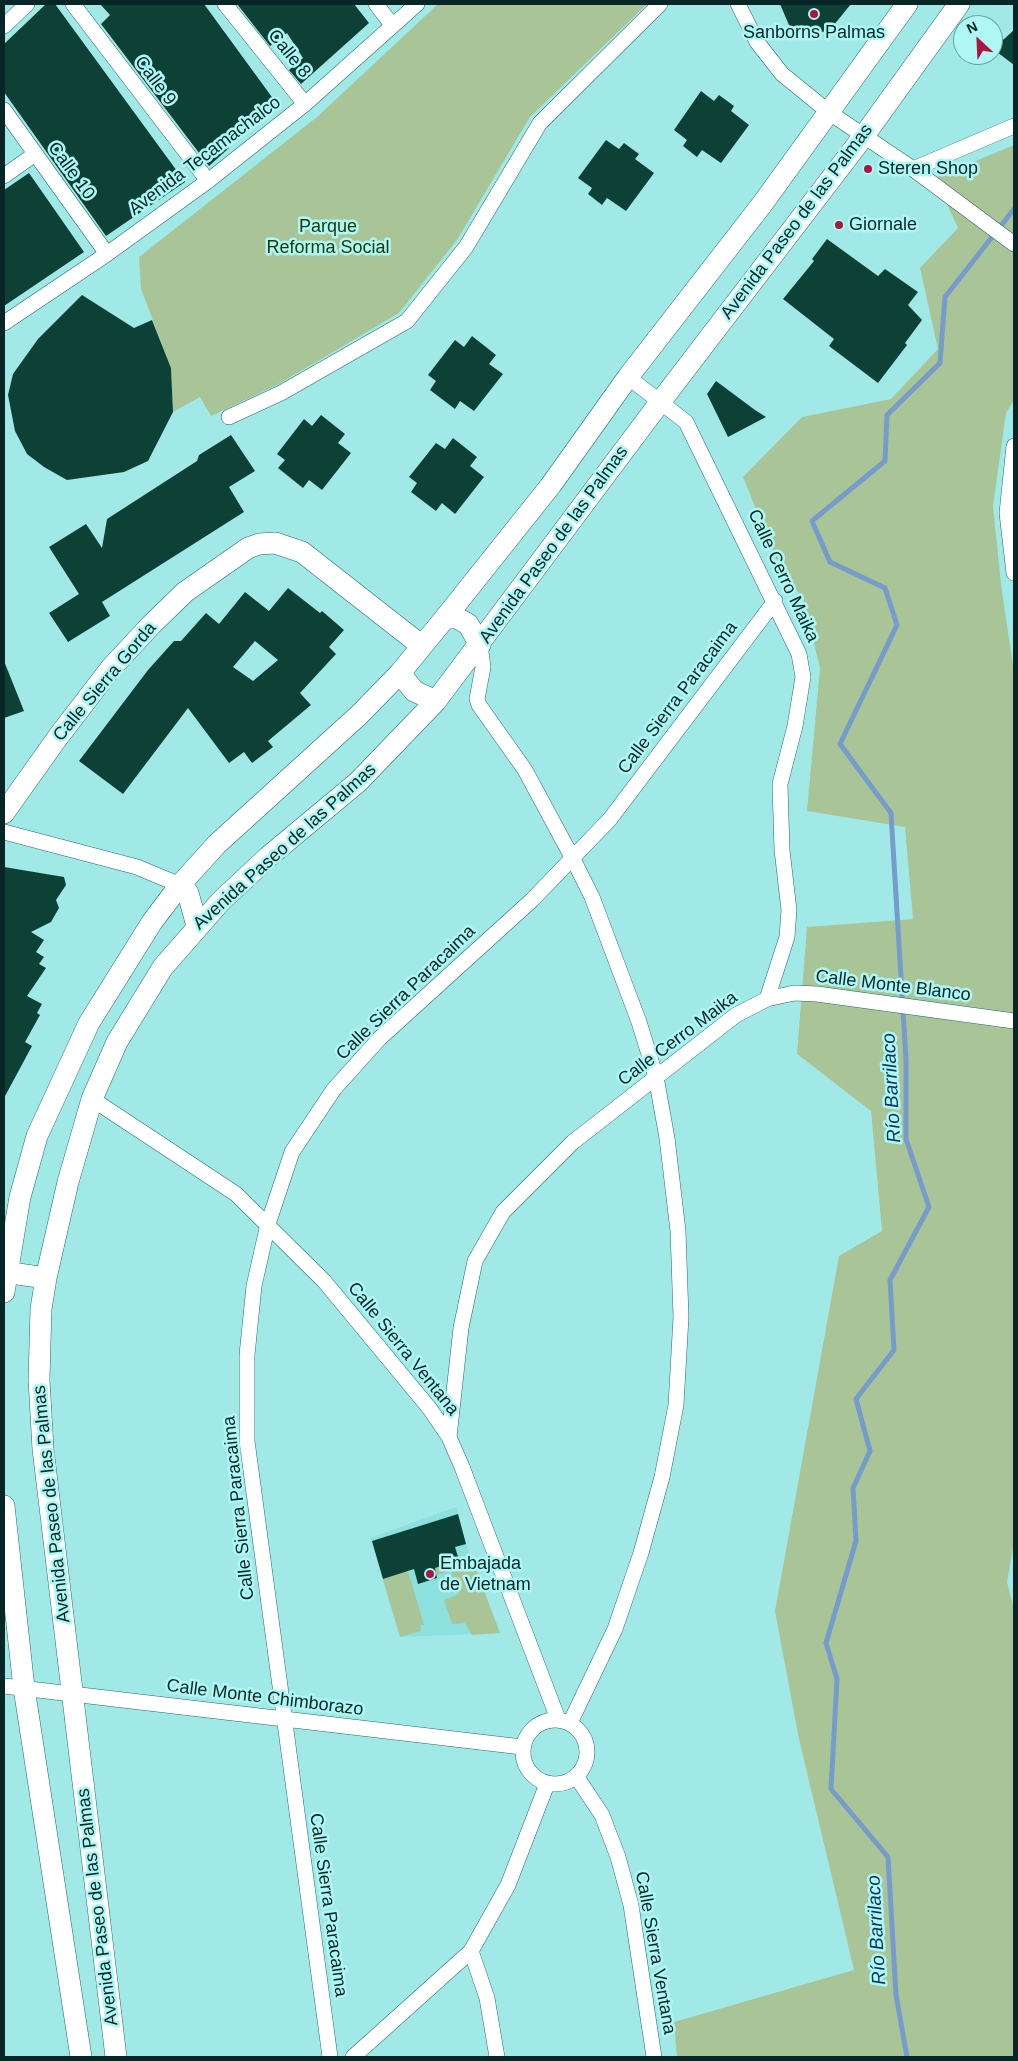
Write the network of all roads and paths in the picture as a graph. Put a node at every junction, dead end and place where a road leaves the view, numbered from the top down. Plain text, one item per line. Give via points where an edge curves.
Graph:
1 (27, 4) edge
2 (73, 4) edge
3 (225, 4) edge
4 (376, 4) edge
5 (416, 4) edge
6 (660, 4) edge
7 (738, 4) edge
8 (907, 4) edge
9 (959, 4) edge
10 (392, 25) junction
11 (4, 26) edge
12 (305, 104) junction
13 (4, 110) edge
14 (830, 113) junction
15 (1014, 126) edge
16 (863, 136) junction
17 (35, 154) junction
18 (913, 169) junction
19 (4, 176) edge
20 (208, 181) junction
21 (1014, 244) edge
22 (107, 254) junction
23 (4, 323) edge
24 (628, 377) junction
25 (661, 401) junction
26 (229, 417) dead end
27 (1014, 446) edge
28 (1014, 573) edge
29 (775, 601) junction
30 (445, 618) junction
31 (480, 645) junction
32 (422, 646) junction
33 (400, 673) junction
34 (436, 702) junction
35 (4, 813) edge
36 (4, 832) edge
37 (573, 859) junction
38 (180, 885) junction
39 (197, 926) junction
40 (767, 999) junction
41 (1014, 1021) edge
42 (656, 1077) junction
43 (92, 1099) junction
44 (268, 1224) junction
45 (46, 1278) junction
46 (5, 1279) edge
47 (449, 1437) junction
48 (4, 1506) edge
49 (14, 1687) edge
50 (72, 1693) junction
51 (283, 1719) junction
52 (564, 1721) junction
53 (522, 1747) junction
54 (576, 1776) junction
55 (547, 1784) junction
56 (471, 1951) junction
57 (81, 2057) edge
58 (116, 2057) edge
59 (330, 2057) edge
60 (353, 2057) edge
61 (497, 2057) edge
62 (654, 2057) edge

1 - 11 street
2 - 20 street, Calle 9
3 - 12 street, Calle 8
4 - 10 street
5 - 10 street, Avenida Tecamachalco
6 - 26 street via 540,123 466,247 407,321 281,393
7 - 14 street via 756,42 782,74
8 - 14 main road
9 - 16 main road, Avenida Paseo de las Palmas
10 - 12 street, Avenida Tecamachalco
12 - 20 street, Avenida Tecamachalco
13 - 17 street, Calle 10
14 - 16 street
14 - 24 main road
15 - 18 street
16 - 18 street
16 - 25 main road, Avenida Paseo de las Palmas
17 - 19 street
17 - 22 street, Calle 10
18 - 21 street
20 - 22 street, Avenida Tecamachalco
22 - 23 street, Avenida Tecamachalco
24 - 25 street, Calle Cerro Maika
24 - 30 main road via 551,485
25 - 29 street, Calle Cerro Maika via 686,422
25 - 31 main road, Avenida Paseo de las Palmas
27 - 28 street via 1008,513
29 - 37 street, Calle Sierra Paracaima via 610,819
29 - 40 street, Calle Cerro Maika via 799,654 803,677 780,784 782,850 789,910 787,937
30 - 31 main road via 457,618 468,624
30 - 32 main road
31 - 34 main road, Avenida Paseo de las Palmas
31 - 37 street via 483,672 478,705 525,770
32 - 33 main road
32 - 35 main road, Calle Sierra Gorda via 302,552 275,543 248,548 185,592 131,647 58,737
33 - 34 main road via 414,691
33 - 38 main road via 317,755 217,844
34 - 39 main road, Avenida Paseo de las Palmas via 358,782 268,857
36 - 38 street via 137,867
37 - 42 street via 592,897
37 - 44 street, Calle Sierra Paracaima via 380,1038 334,1089 292,1152
38 - 39 main road via 188,893
38 - 46 main road via 124,964 89,1023 62,1078 37,1136 20,1197
39 - 43 main road, Avenida Paseo de las Palmas via 144,994 117,1042
40 - 41 street, Calle Monte Blanco via 794,993 817,994
40 - 42 street, Calle Cerro Maika via 736,1015
42 - 47 street, Calle Cerro Maika via 573,1142 529,1184 504,1212 475,1261 462,1328
42 - 52 street via 678,1231 681,1317 676,1405 662,1477 615,1630
43 - 44 street, Calle Sierra Ventana via 236,1194
43 - 45 main road, Avenida Paseo de las Palmas via 68,1182
44 - 47 street, Calle Sierra Ventana via 324,1281 389,1357
44 - 51 street, Calle Sierra Paracaima via 254,1286 247,1356 246,1441
45 - 46 main road
45 - 50 main road, Avenida Paseo de las Palmas via 41,1309 39,1380 43,1449
47 - 52 street, Calle Sierra Ventana
48 - 49 main road, Avenida Paseo de las Palmas
49 - 50 street, Calle Monte Chimborazo
49 - 57 main road, Avenida Paseo de las Palmas
50 - 51 street, Calle Monte Chimborazo
50 - 58 main road, Avenida Paseo de las Palmas
51 - 53 street, Calle Monte Chimborazo
51 - 59 street, Calle Sierra Paracaima
52 - 53 street via 548,1720 531,1729
52 - 54 street via 583,1735 586,1743 586,1761
53 - 55 street via 527,1770
54 - 55 street via 562,1783
54 - 62 street, Calle Sierra Ventana via 602,1815 618,1857 631,1905
55 - 56 street via 508,1886
56 - 60 street
56 - 61 street via 487,1998

